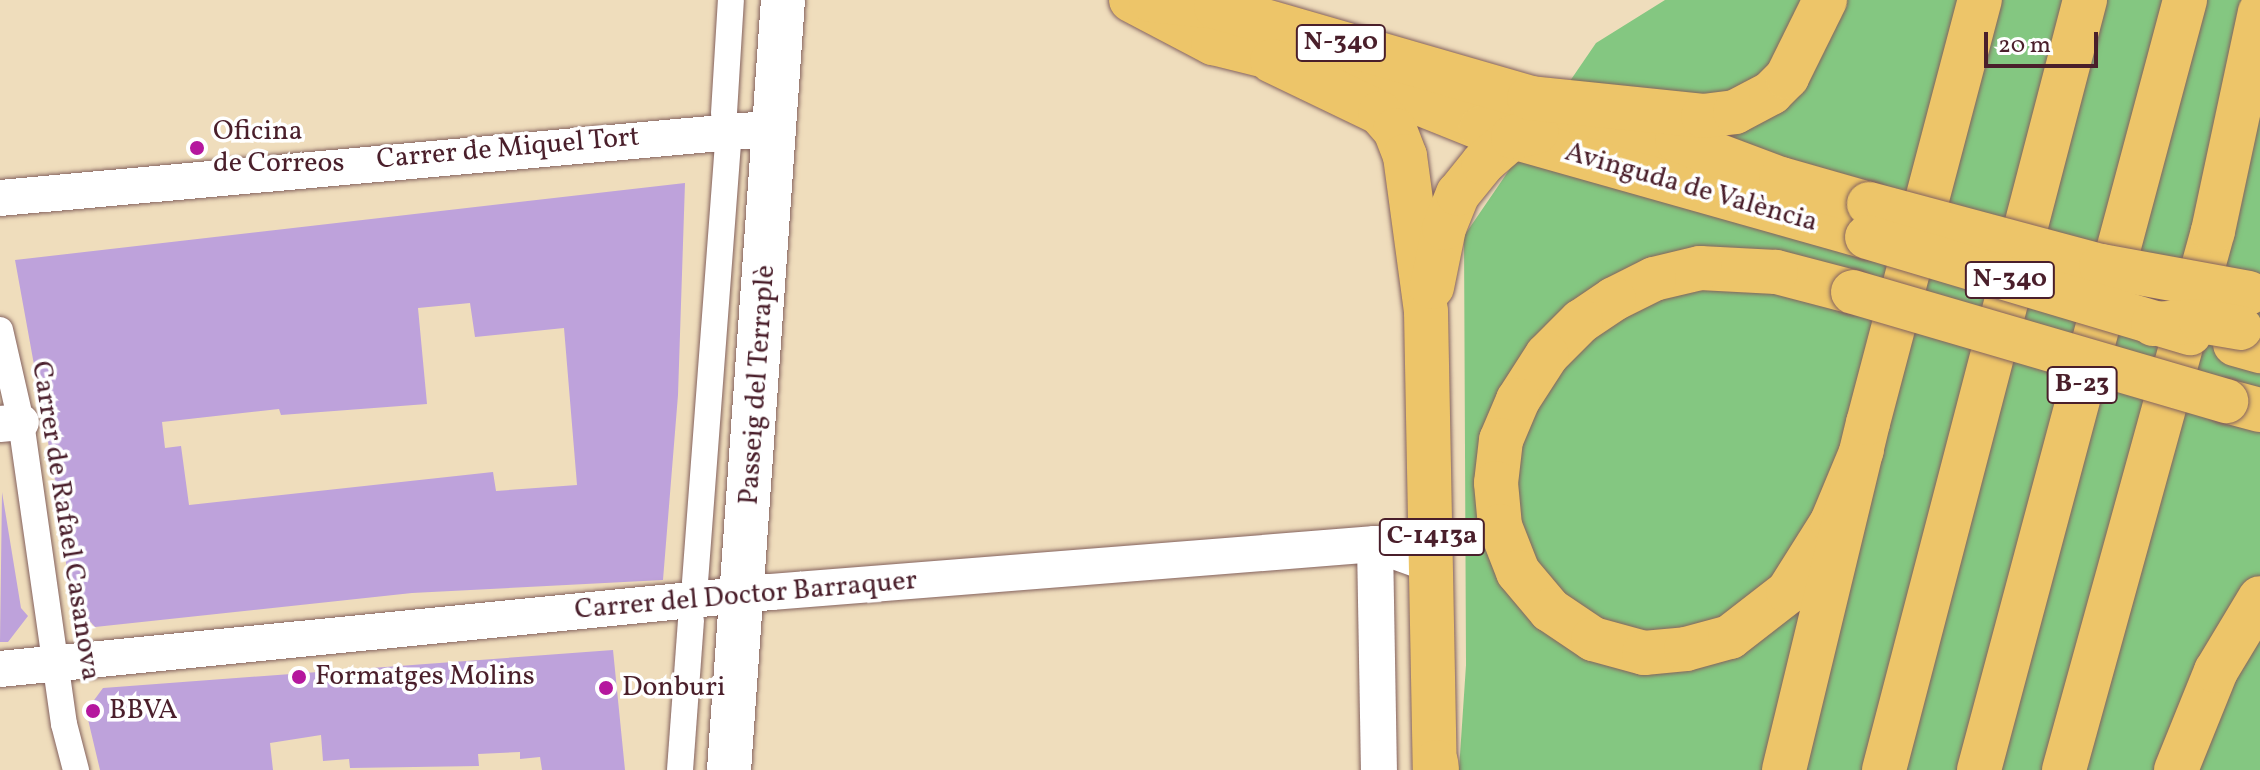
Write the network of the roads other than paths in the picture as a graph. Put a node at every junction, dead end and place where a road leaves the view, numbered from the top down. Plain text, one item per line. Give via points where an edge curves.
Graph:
1 (731, 0) edge
2 (783, 0) edge
3 (1131, 0) edge
4 (1151, 0) edge
5 (1825, 0) edge
6 (1980, 0) edge
7 (2085, 0) edge
8 (2185, 0) edge
9 (2260, 12) edge
10 (1272, 61) junction
11 (1529, 98) junction
12 (724, 113) dead end
13 (776, 128) junction
14 (1513, 137) junction
15 (728, 143) dead end
16 (1781, 179) junction
17 (0, 198) edge
18 (1868, 220) junction
19 (1426, 312) junction
20 (2251, 323) edge
21 (0, 330) edge
22 (2243, 405) edge
23 (10, 423) edge
24 (1862, 450) junction
25 (1375, 544) junction
26 (1433, 565) junction
27 (695, 582) dead end
28 (742, 595) junction
29 (2260, 598) edge
30 (691, 620) dead end
31 (57, 664) junction
32 (0, 669) edge
33 (1436, 767) edge
34 (76, 770) edge
35 (680, 770) edge
36 (729, 770) edge
37 (1379, 770) edge
38 (1784, 770) edge
39 (1884, 770) edge
40 (1979, 770) edge
41 (2064, 770) edge
42 (2176, 770) edge

1 - 12 street
2 - 13 street, Passeig del Terraplè
3 - 10 main road, Avinguda de València / N-340 via 1213,43
4 - 11 main road, Avinguda de València / N-340 via 1216,7
5 - 11 main road via 1787,77 1771,93 1735,112 1703,116
6 - 24 main road
7 - 39 main road
8 - 40 main road, B-23
9 - 41 main road via 2213,231
10 - 14 main road, Avinguda de València / N-340 via 1359,79
10 - 19 main road, C-1413a via 1352,97 1380,113 1395,130 1405,156
11 - 16 main road, Avinguda de València / N-340 via 1677,140
13 - 17 street, Carrer de Miquel Tort
13 - 28 street, Passeig del Terraplè
14 - 16 main road via 1553,132 1660,164
14 - 18 main road, Avinguda de València / N-340
14 - 19 main road, C-1413a via 1458,194 1444,228
15 - 27 street, Passeig del Terraplè
16 - 18 main road, Avinguda de València / N-340
18 - 20 main road, Avinguda de València / N-340, bridge via 2101,266
18 - 20 main road, Avinguda de València / N-340, bridge via 2153,324
19 - 26 main road, C-1413a
21 - 23 street, Carrer de Rafael Casanova
22 - 24 main road, bridge via 1776,272 1700,268 1654,279 1614,299 1581,321 1547,355 1518,400 1501,440 1496,483 1500,526 1518,572 1550,610 1593,639 1644,653 1686,649 1730,637 1788,592 1832,522
23 - 31 street, Carrer de Rafael Casanova
24 - 38 main road
25 - 26 street, Carrer del Doctor Barraquer
25 - 28 street, Carrer del Doctor Barraquer
25 - 37 street
26 - 33 main road, C-1413a
28 - 31 street, Carrer del Doctor Barraquer
28 - 36 street, Passeig del Terraplè
29 - 42 main road via 2216,671
30 - 35 street
31 - 32 street, Carrer del Doctor Barraquer
31 - 34 street, Carrer de Rafael Casanova

